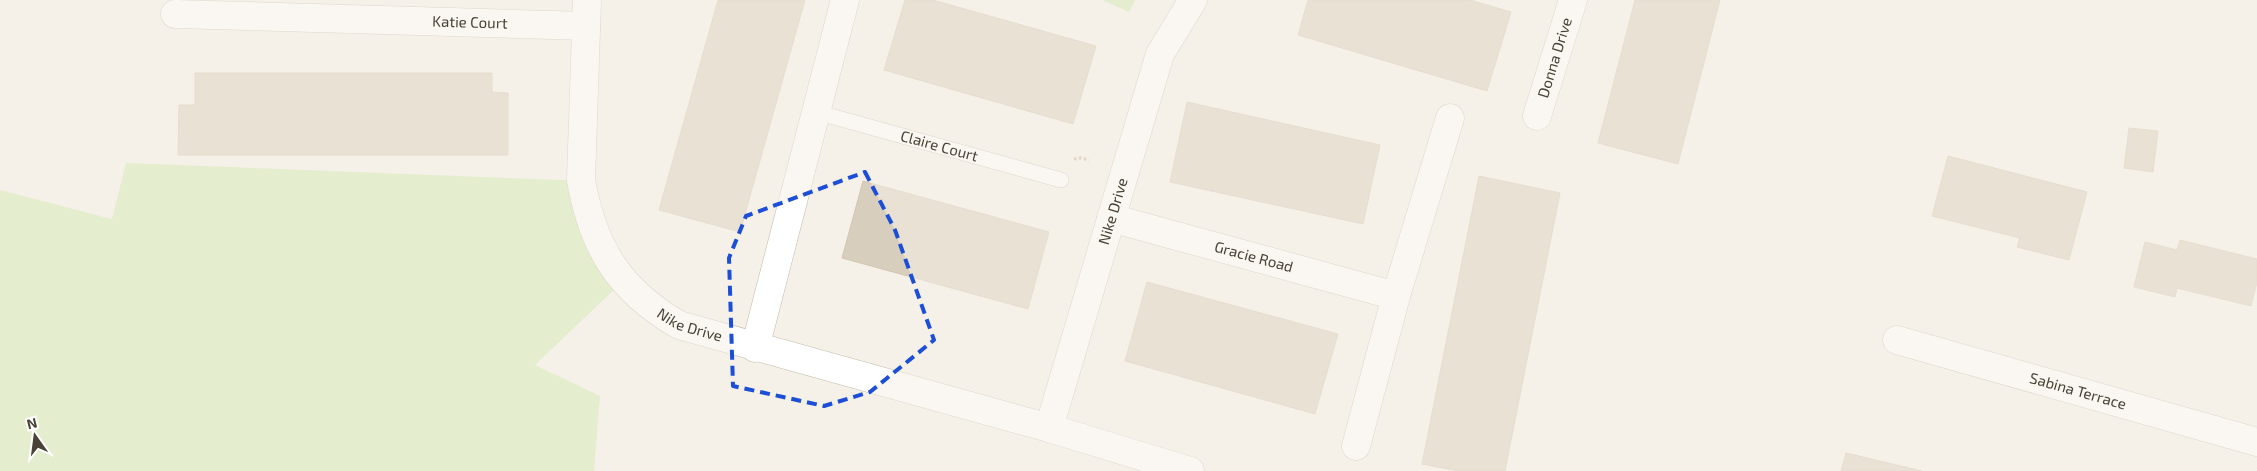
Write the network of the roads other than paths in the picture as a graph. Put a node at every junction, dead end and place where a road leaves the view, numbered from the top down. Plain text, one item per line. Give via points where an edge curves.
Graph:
1 (845, 0) edge
2 (1193, 0) edge
3 (1573, 0) edge
4 (354, 10) edge
5 (587, 13) edge
6 (175, 14) dead end
7 (816, 112) junction
8 (1537, 116) dead end
9 (1450, 118) dead end
10 (1061, 180) dead end
11 (1111, 218) junction
12 (1396, 296) junction
13 (1897, 340) dead end
14 (755, 348) junction
15 (1049, 428) junction
16 (2257, 442) edge
17 (1356, 446) dead end
18 (1190, 471) edge

1 - 7 street
2 - 11 street, Nike Drive via 1160,54
3 - 8 street, Donna Drive
4 - 5 street, Katie Court
4 - 6 street, Katie Court
5 - 14 street, Nike Drive via 581,180 585,203 601,247 629,289 653,310 678,325
7 - 10 lane, Claire Court
7 - 14 street
9 - 12 street
11 - 12 street, Gracie Road
11 - 15 street, Nike Drive
12 - 17 street
13 - 16 street, Sabina Terrace
14 - 15 street, Nike Drive
15 - 18 street, Nike Drive

